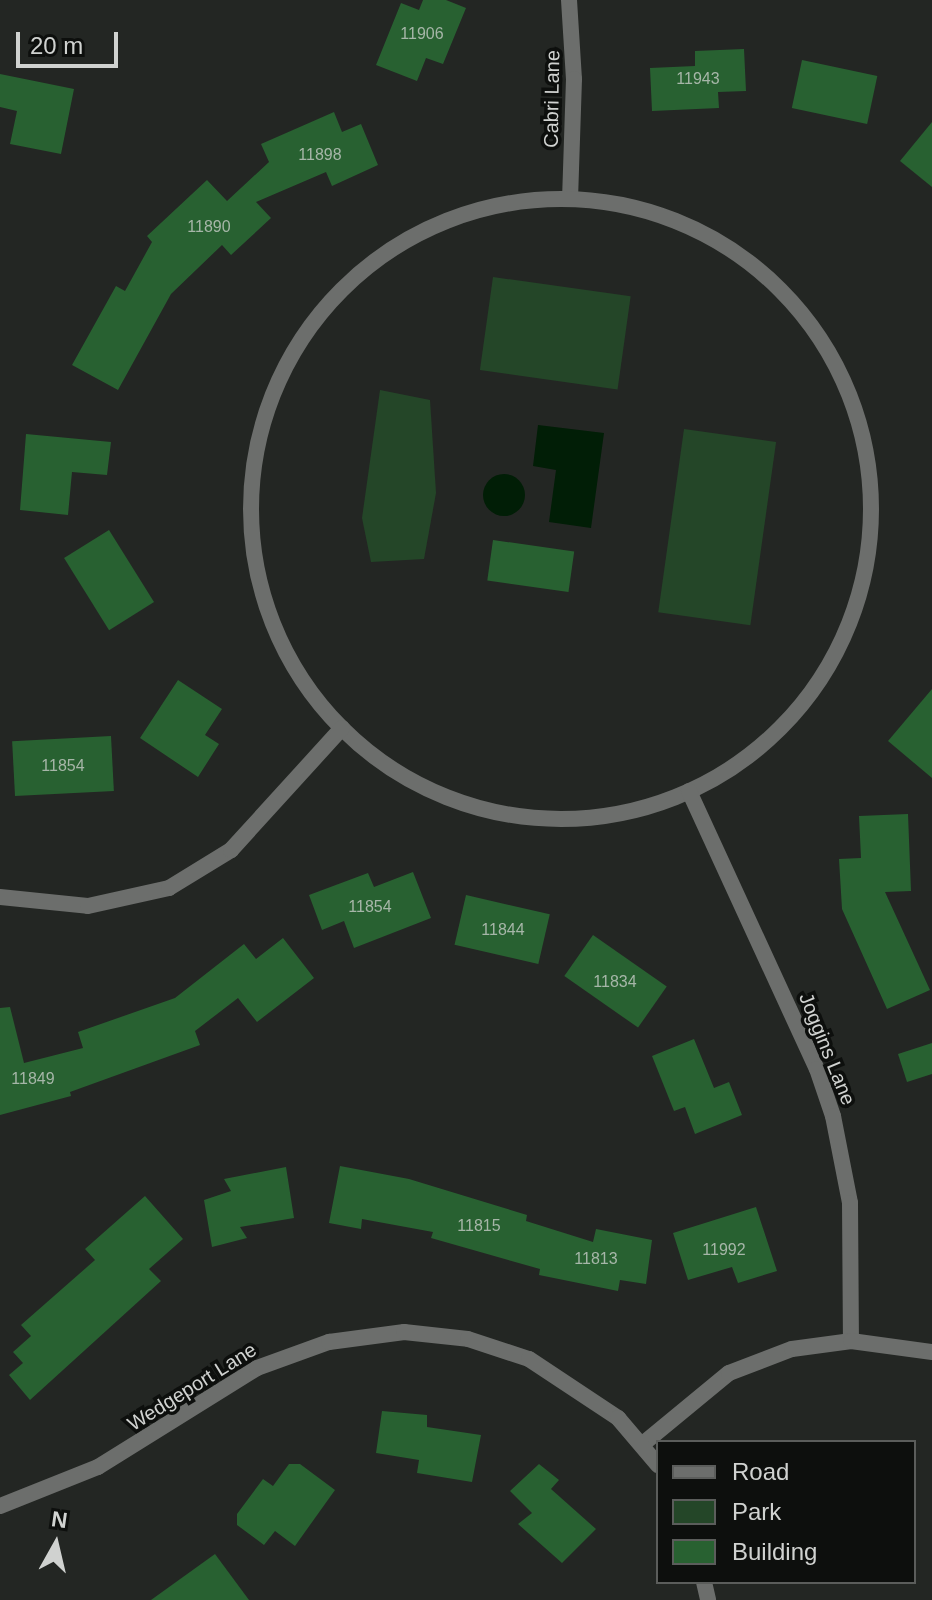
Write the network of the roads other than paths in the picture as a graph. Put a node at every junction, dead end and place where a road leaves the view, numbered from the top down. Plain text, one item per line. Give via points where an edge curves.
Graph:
1 (569, 0) edge
2 (570, 199) junction
3 (342, 728) junction
4 (689, 791) junction
5 (0, 897) edge
6 (851, 1341) junction
7 (932, 1352) edge
8 (644, 1443) junction
9 (656, 1462) edge
10 (0, 1506) edge

1 - 2 street, Cabri Lane via 574,79
2 - 3 street via 481,209 395,247 324,309 274,390 252,481 258,575 292,663
2 - 4 street via 656,213 705,234 750,263 790,298 822,340 847,387 864,438 872,491 870,544 860,596 840,646 813,692 778,732 736,765
3 - 4 street via 412,780 507,814 607,815
3 - 5 street via 231,850 169,888 88,906
4 - 6 street, Joggins Lane via 833,1116 850,1203
6 - 7 street
6 - 8 street via 792,1349 729,1373
8 - 9 street, Wedgeport Lane
8 - 10 street, Wedgeport Lane via 559,1375 501,1348 436,1334 369,1334 257,1368 98,1467

